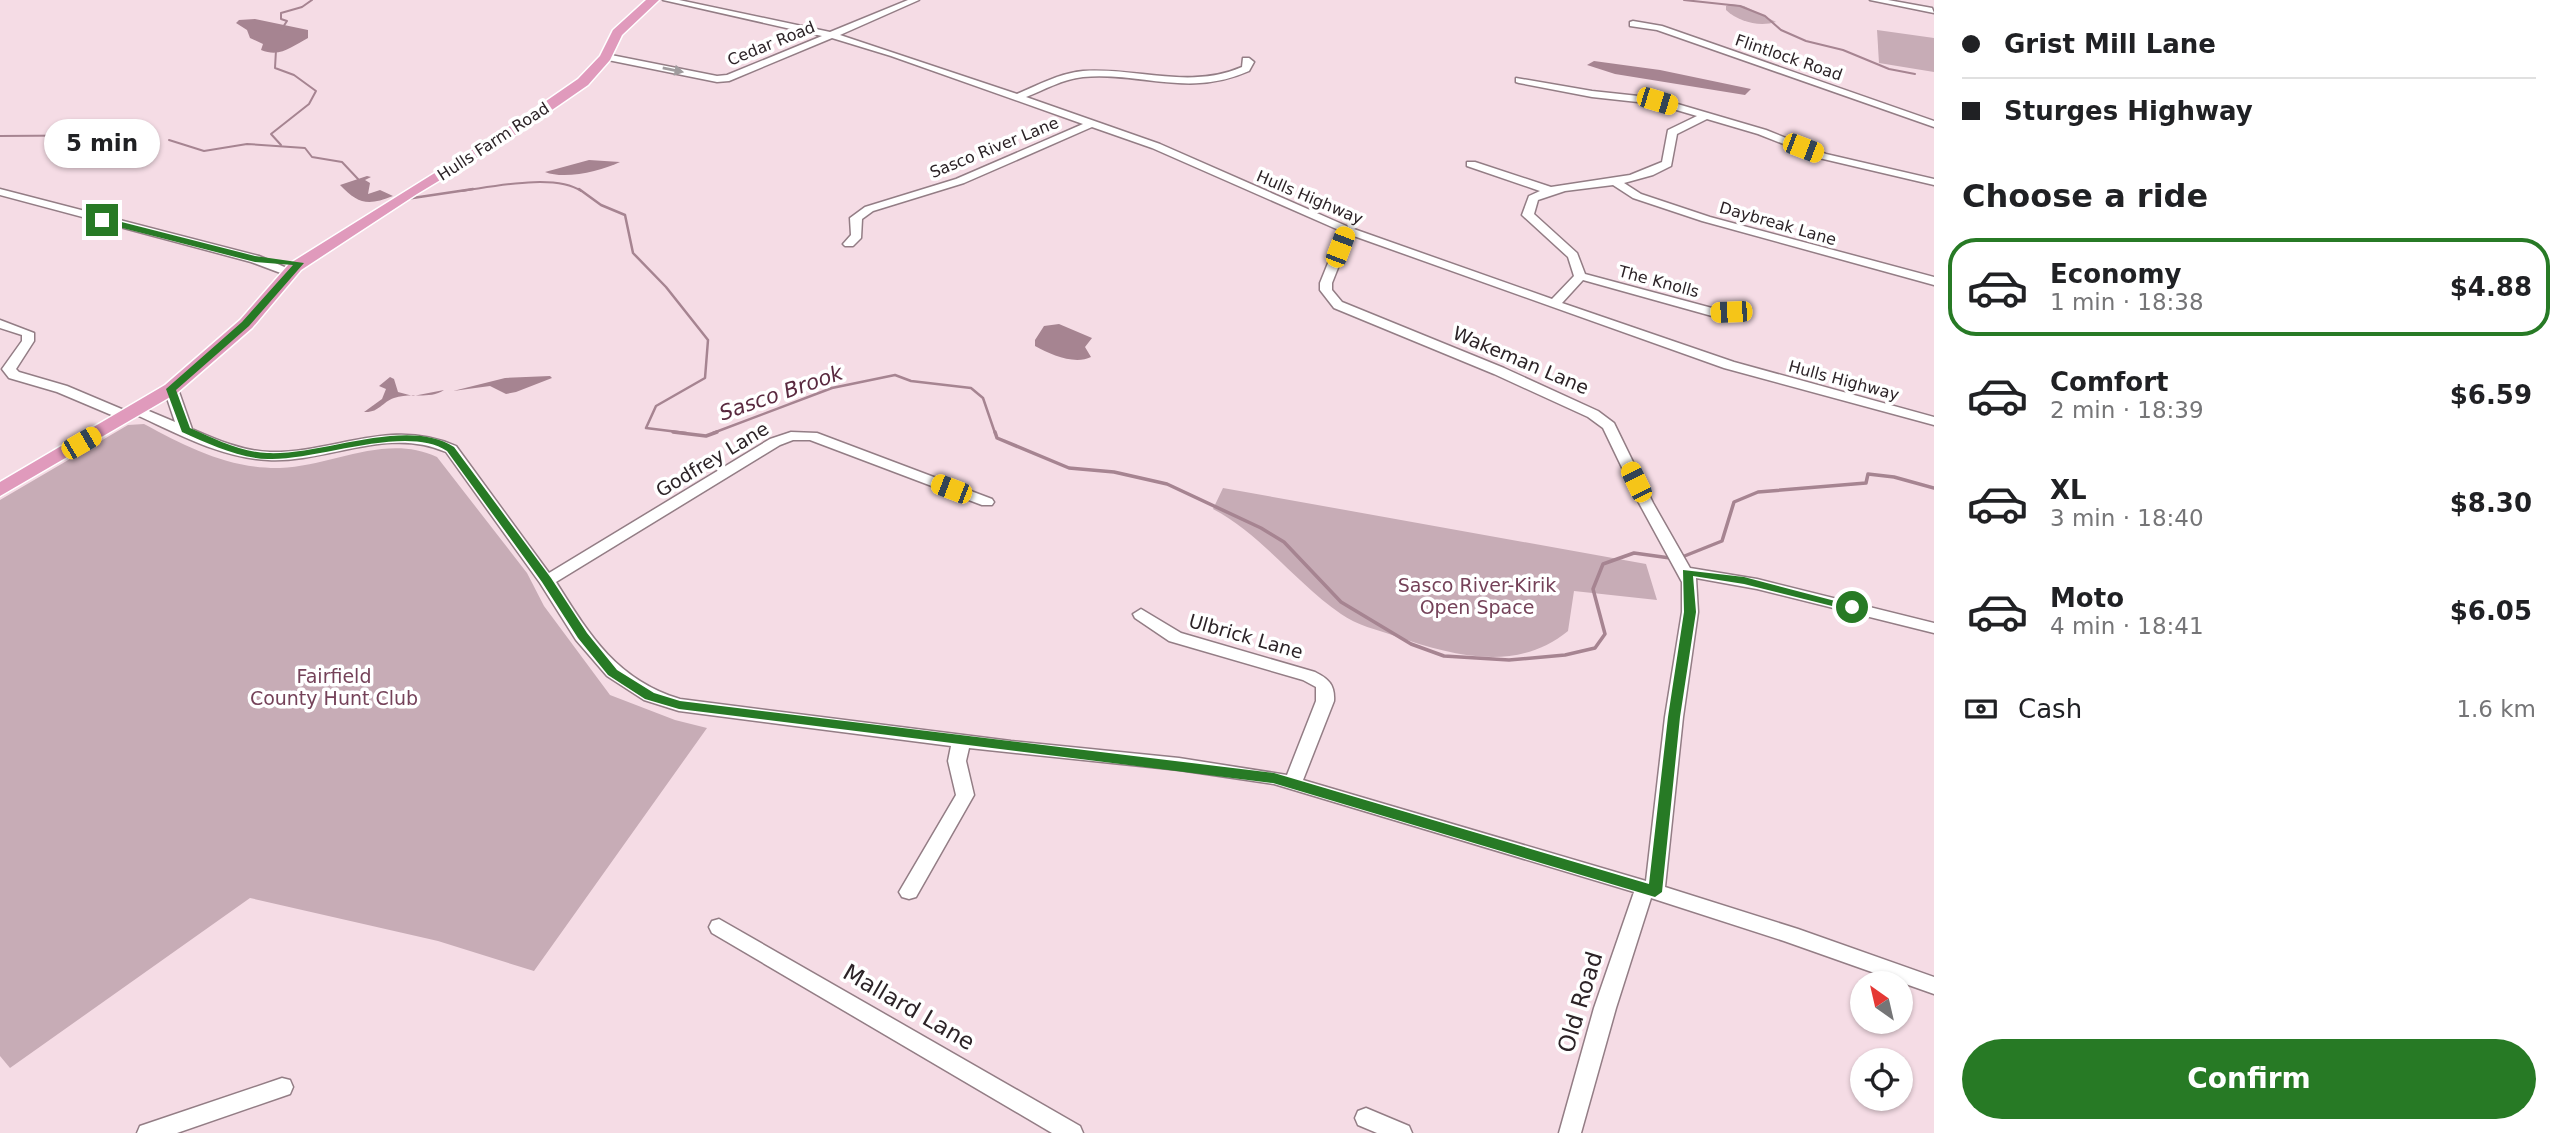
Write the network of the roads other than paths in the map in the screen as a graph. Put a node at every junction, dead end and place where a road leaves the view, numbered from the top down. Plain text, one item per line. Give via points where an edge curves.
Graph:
1 (915, 0) edge
2 (1874, 0) edge
3 (653, 1) edge
4 (671, 1) edge
5 (1932, 11) dead end
6 (1633, 24) dead end
7 (831, 35) junction
8 (1246, 60) dead end
9 (602, 62) junction
10 (1519, 79) dead end
11 (1018, 97) junction
12 (1705, 116) junction
13 (1093, 123) junction
14 (1934, 124) edge
15 (1471, 164) dead end
16 (1934, 182) edge
17 (1617, 183) junction
18 (1548, 190) junction
19 (0, 192) edge
20 (1347, 230) junction
21 (849, 244) dead end
22 (299, 264) junction
23 (1580, 276) junction
24 (1934, 281) edge
25 (1555, 303) junction
26 (1731, 312) dead end
27 (0, 324) edge
28 (171, 389) junction
29 (132, 413) junction
30 (1934, 421) edge
31 (185, 430) junction
32 (0, 490) edge
33 (987, 502) dead end
34 (1679, 562) junction
35 (547, 580) junction
36 (1141, 614) dead end
37 (1934, 628) edge
38 (961, 741) junction
39 (1293, 783) junction
40 (1650, 890) junction
41 (909, 892) dead end
42 (719, 927) dead end
43 (1934, 986) edge
44 (282, 1087) dead end
45 (1366, 1118) dead end
46 (148, 1133) edge
47 (1072, 1133) edge
48 (1401, 1133) edge
49 (1570, 1133) edge

1 - 7 street, Cedar Road
2 - 5 street
3 - 4 street, Hulls Highway
3 - 9 main road, Hulls Farm Road via 617,33
4 - 7 street, Hulls Highway
6 - 14 street, Flintlock Road via 1659,28
9 -> 7 street, Cedar Road via 634,62 729,78
7 - 11 street, Hulls Highway
8 - 11 street via 1246,69 1220,80 1083,74
9 - 22 main road, Hulls Farm Road via 515,129
10 - 12 street via 1657,101
11 - 13 street, Hulls Highway
12 - 16 street via 1823,156
12 - 17 street via 1672,132 1668,164 1647,176
13 - 20 street, Hulls Highway
13 - 21 street, Sasco River Lane via 960,181 869,209 856,218 857,236
15 - 18 street
17 - 18 street
17 - 24 street, Daybreak Lane via 1637,196 1706,219
18 - 23 street via 1533,198 1528,215 1573,256
19 - 22 street via 255,259
20 - 25 street, Hulls Highway
20 - 34 street, Wakeman Lane via 1326,283 1338,305 1522,382 1609,426
22 - 28 main road, Hulls Farm Road via 246,324
23 - 25 street
23 - 26 street, The Knolls via 1712,312
25 - 30 street, Hulls Highway via 1729,365
27 - 29 street via 28,333 28,341 9,369 14,375
28 - 29 main road, Hulls Farm Road
28 - 31 street
29 - 31 street
29 - 32 main road, Hulls Farm Road
31 - 35 street via 232,450 267,456 402,438 443,444
33 - 35 street, Godfrey Lane via 812,436 791,436
34 - 37 street
34 - 40 street, Old Road via 1690,612
35 - 38 street via 582,636 613,672 650,696 679,705
36 - 39 street, Ulbrick Lane via 1175,637 1322,683 1325,701
38 - 39 street via 1179,764
38 - 41 street via 957,761 965,795
39 - 40 street
40 - 43 street
40 - 49 street, Old Road via 1605,1008
42 - 47 street, Mallard Lane
44 - 46 street
45 - 48 street

